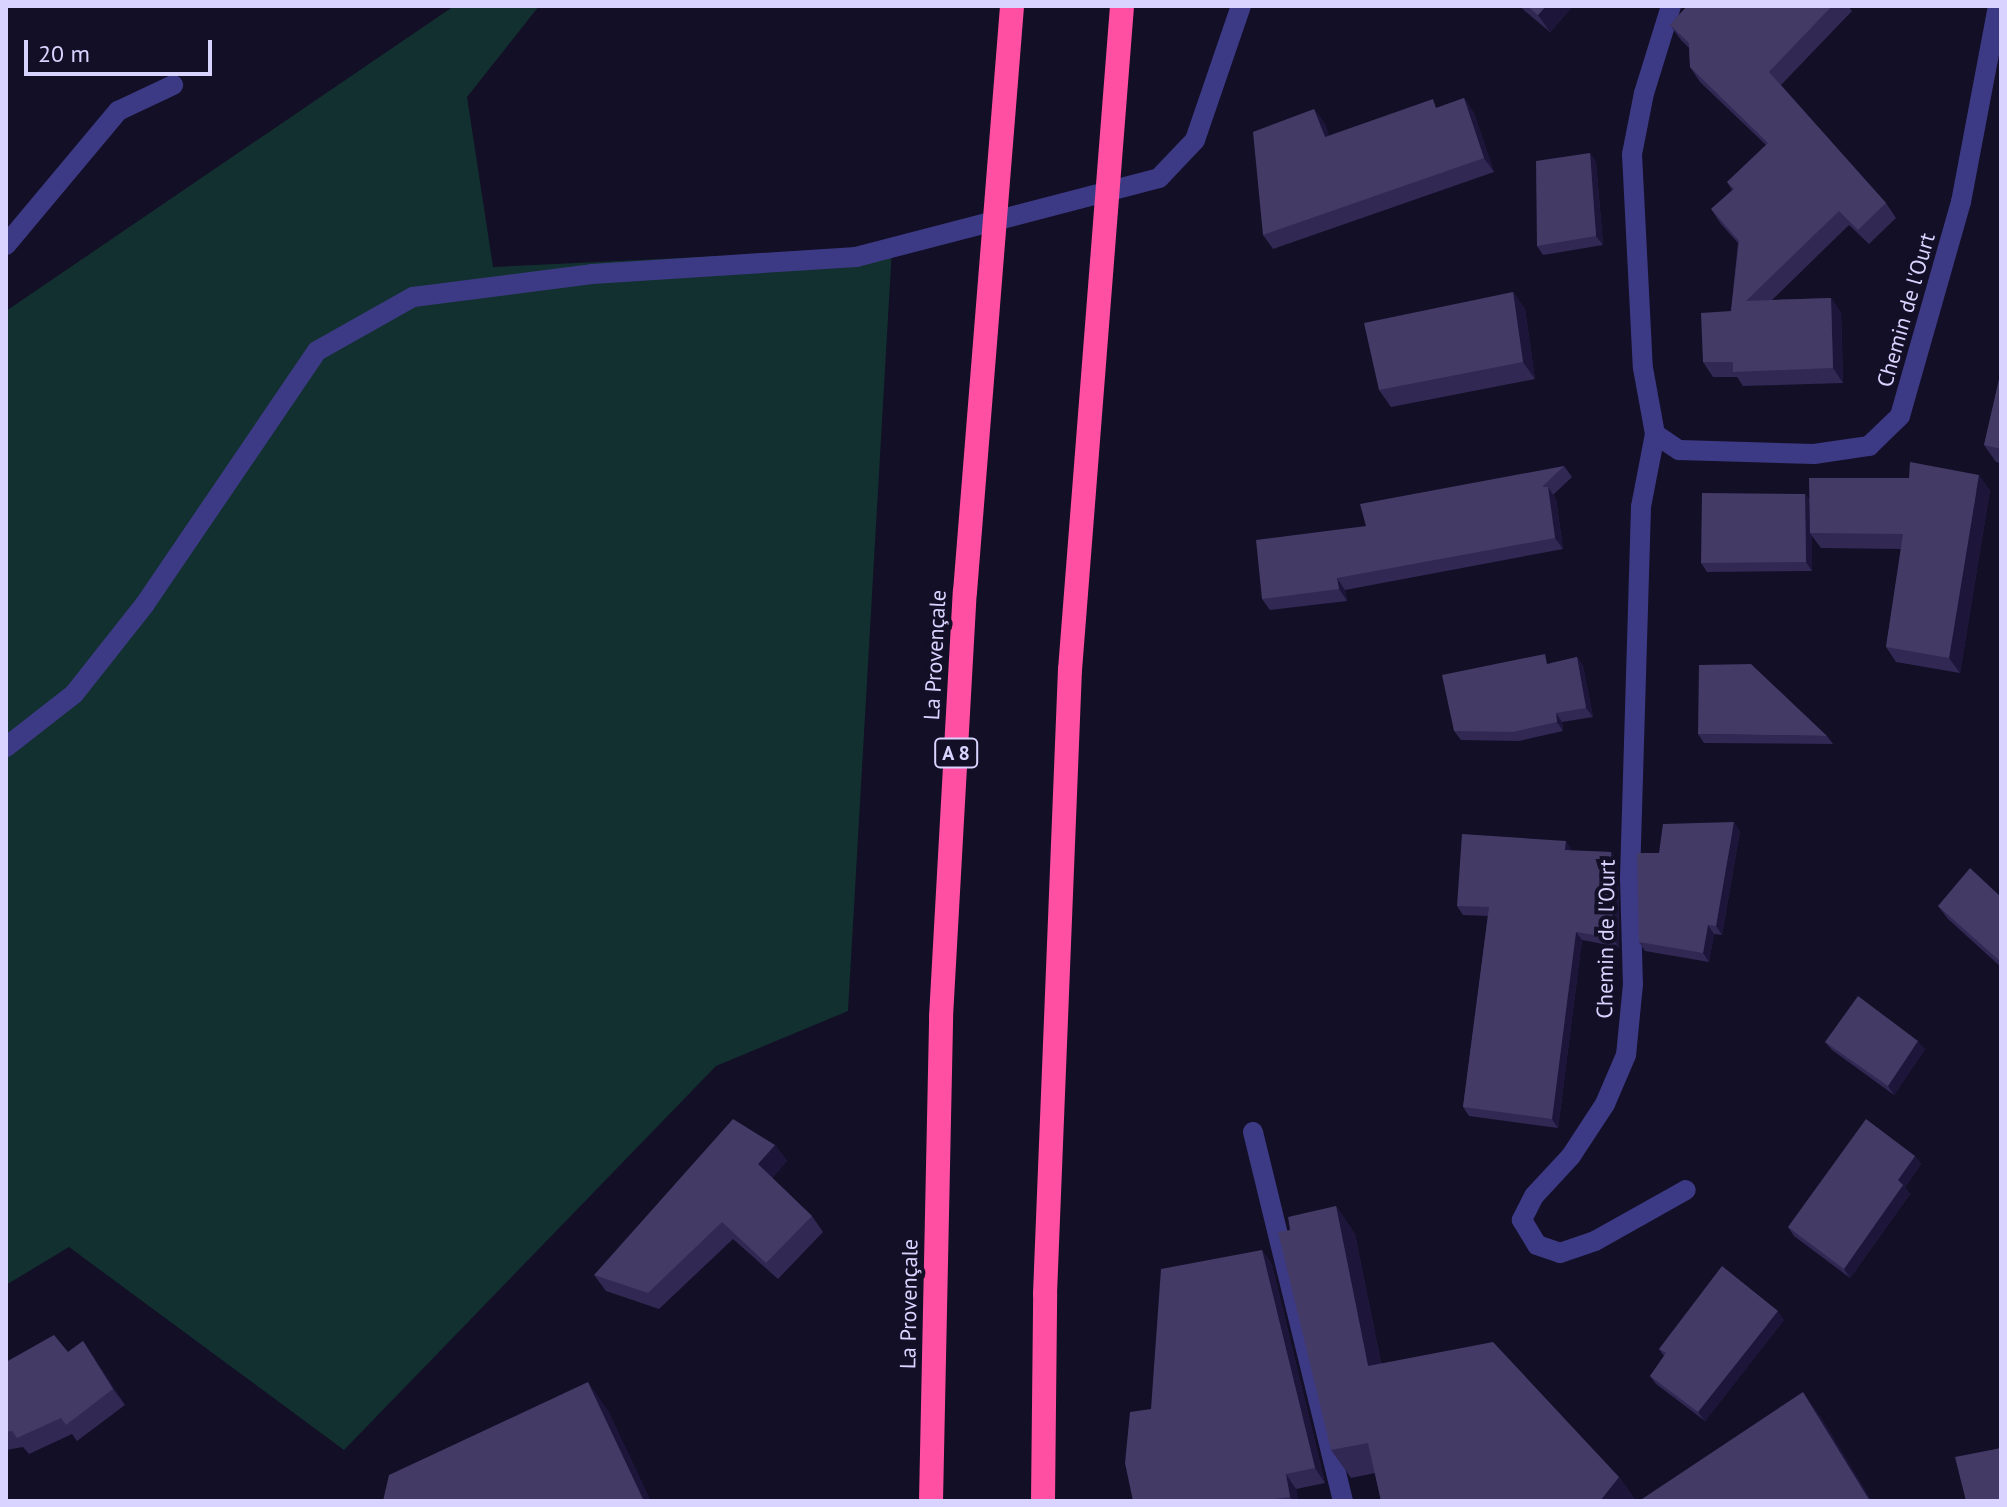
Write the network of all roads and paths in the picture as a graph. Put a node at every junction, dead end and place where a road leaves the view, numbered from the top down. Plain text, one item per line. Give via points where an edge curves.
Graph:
1 (1012, 6) edge
2 (1122, 6) edge
3 (1241, 6) edge
4 (1671, 6) edge
5 (1998, 6) edge
6 (173, 85) dead end
7 (6, 245) edge
8 (1655, 434) junction
9 (6, 747) edge
10 (1253, 1132) dead end
11 (1686, 1190) dead end
12 (931, 1501) edge
13 (1043, 1501) edge
14 (1343, 1501) edge

1 - 12 highway, La Provençale / A 8 via 965,592 942,1001
2 - 13 highway via 1070,670 1045,1294
3 - 9 street via 1195,140 1159,178 856,257 592,274 413,297 317,351 145,604 74,694
4 - 8 street, Chemin de l'Ourt via 1632,154 1643,368
5 - 8 street, Chemin de l'Ourt via 1961,202 1900,416 1869,446 1814,454 1679,450
6 - 7 street via 118,111
8 - 11 street, Chemin de l'Ourt via 1641,507 1630,879 1633,984 1626,1055 1605,1104 1571,1156 1534,1196 1522,1220 1537,1245 1560,1253 1595,1241
10 - 14 street

